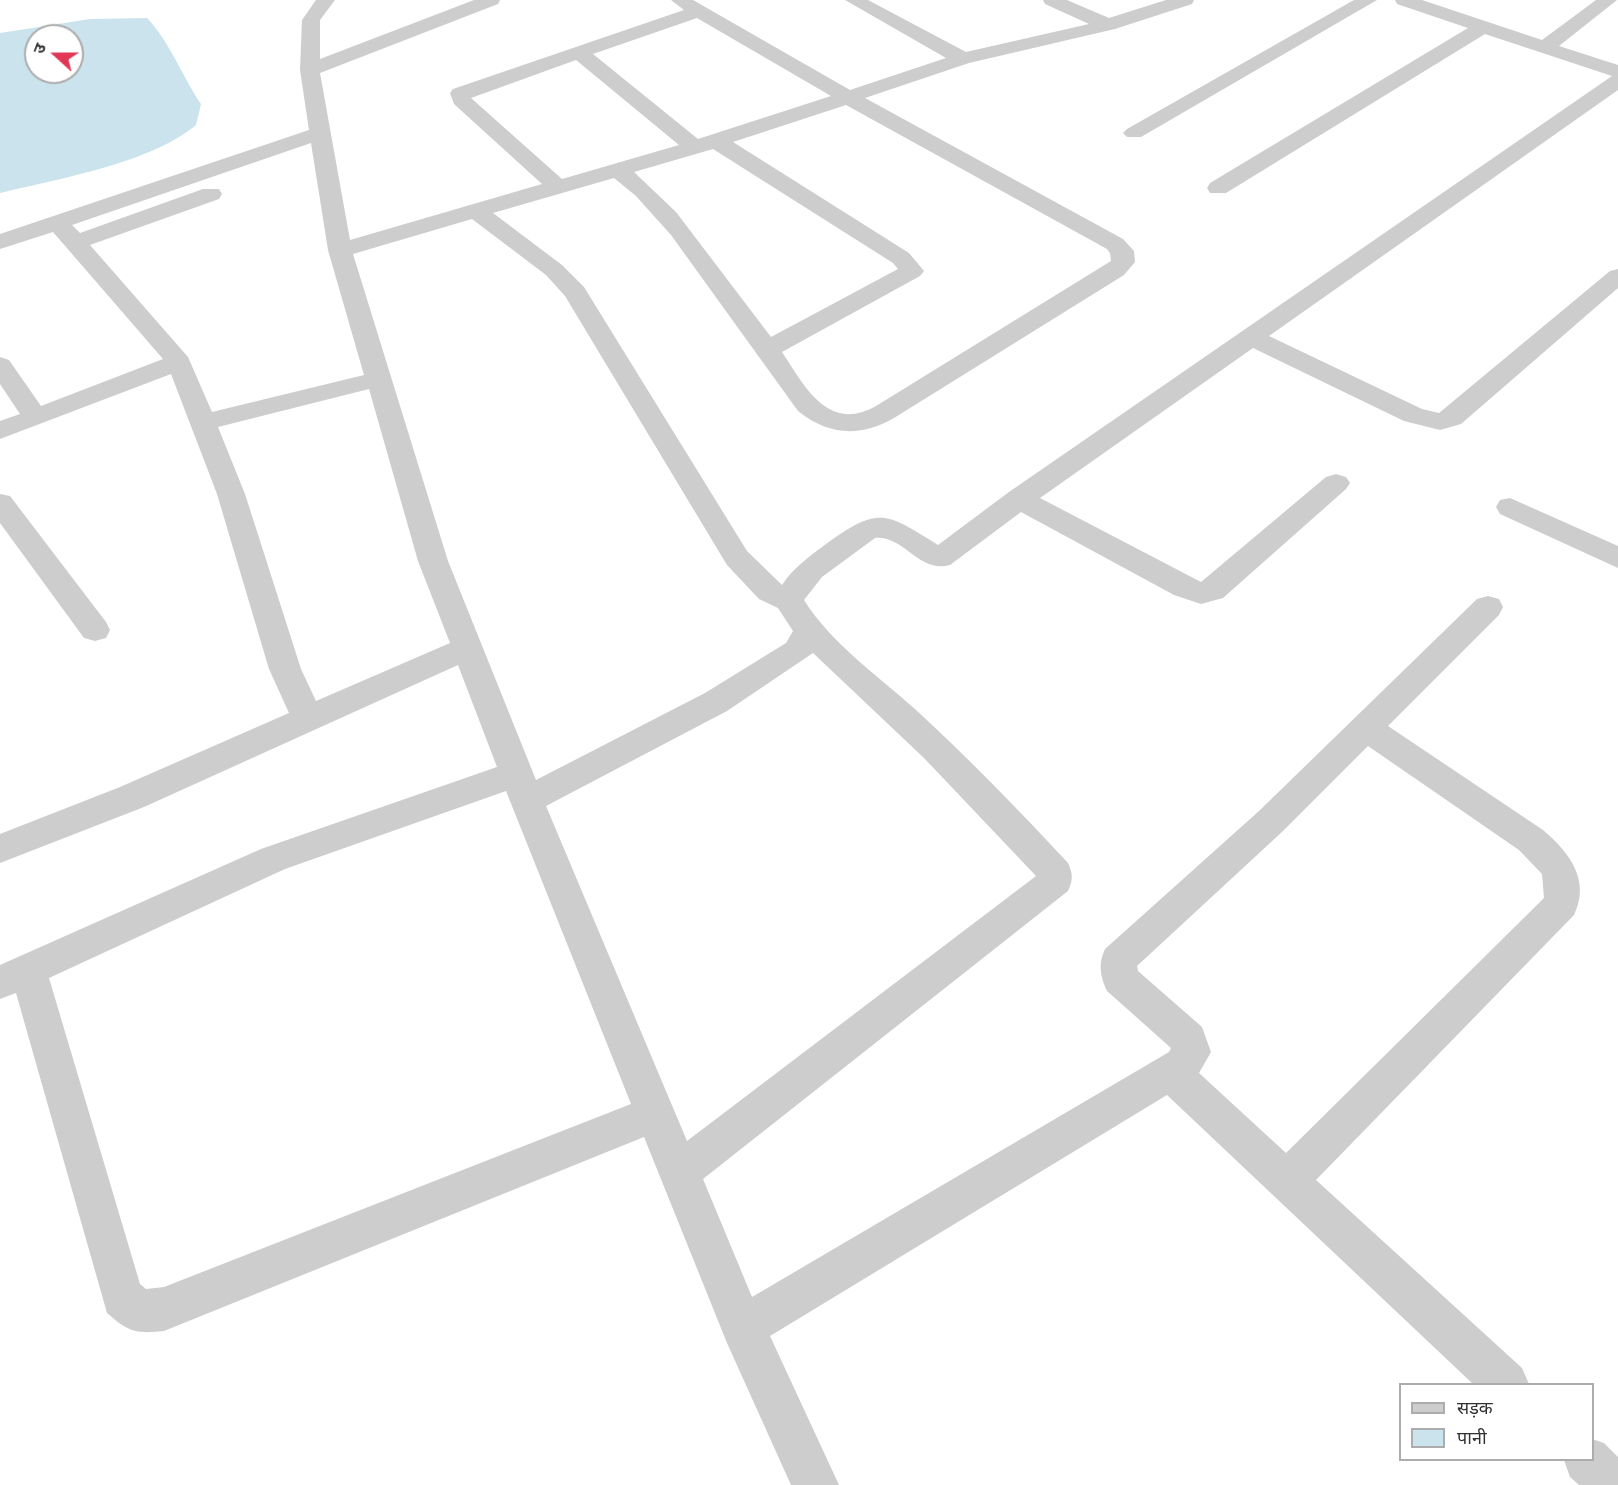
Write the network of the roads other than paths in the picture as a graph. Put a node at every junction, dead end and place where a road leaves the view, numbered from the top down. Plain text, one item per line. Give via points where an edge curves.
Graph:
1 (326, 0) edge
2 (491, 0) edge
3 (680, 0) edge
4 (854, 0) edge
5 (1052, 0) edge
6 (1185, 0) edge
7 (1368, 0) edge
8 (1404, 0) edge
9 (1608, 0) edge
10 (699, 11) junction
11 (1108, 25) junction
12 (1484, 26) junction
13 (1545, 47) junction
14 (579, 52) junction
15 (963, 59) junction
16 (310, 70) junction
17 (1618, 72) edge
18 (1618, 81) edge
19 (847, 97) junction
20 (1134, 134) dead end
21 (716, 141) junction
22 (321, 144) junction
23 (693, 146) junction
24 (289, 166) dead end
25 (616, 169) junction
26 (233, 186) dead end
27 (557, 186) junction
28 (1218, 188) dead end
29 (475, 210) junction
30 (66, 233) junction
31 (0, 242) edge
32 (340, 250) junction
33 (1618, 276) edge
34 (1250, 338) junction
35 (767, 350) junction
36 (179, 362) junction
37 (0, 365) edge
38 (379, 379) junction
39 (36, 417) junction
40 (203, 422) junction
41 (0, 431) edge
42 (1336, 483) dead end
43 (1019, 499) junction
44 (0, 503) edge
45 (1510, 507) dead end
46 (1618, 558) edge
47 (789, 600) junction
48 (1488, 607) dead end
49 (95, 630) dead end
50 (808, 632) junction
51 (467, 648) junction
52 (308, 718) junction
53 (1366, 728) junction
54 (521, 787) junction
55 (0, 849) edge
56 (8, 975) edge
57 (1171, 1072) junction
58 (655, 1114) junction
59 (679, 1172) junction
60 (1287, 1181) junction
61 (743, 1327) junction
62 (1505, 1383) edge
63 (1588, 1461) edge
64 (1618, 1479) edge
65 (815, 1485) edge
66 (1614, 1485) edge

1 - 16 street via 311,20
2 - 16 street
3 - 10 street
4 - 15 street
5 - 11 street
6 - 11 street
7 - 20 street
8 - 12 street
9 - 13 street
10 - 14 street
10 - 19 street
11 - 15 street
12 - 13 street
12 - 28 street
13 - 17 street
14 - 23 street
14 - 27 street via 460,93 461,100
15 - 19 street
16 - 22 street
18 - 34 street
19 - 21 street
19 - 35 street via 1115,244 1122,251 1123,261 1116,270 866,423 844,426 825,418 797,397
21 - 23 street
21 - 35 street via 901,258 912,271
22 - 24 street
22 - 30 street
22 - 32 street
23 - 25 street
25 - 27 street
25 - 35 street via 636,182 667,213
26 - 30 street
27 - 29 street
29 - 32 street
29 - 47 street via 554,270 575,292 736,558 770,592
30 - 31 street
30 - 36 street
32 - 38 street
33 - 34 street via 1452,418 1440,422 1413,415
34 - 43 street
36 - 39 street
36 - 40 street
37 - 39 street
38 - 40 street
38 - 51 street via 433,561
39 - 41 street
40 - 52 street via 231,494 285,669
42 - 43 street via 1212,591 1201,593
43 - 47 street via 940,558 902,532 877,526 867,529 807,575
44 - 49 street
45 - 46 street
47 - 50 street
48 - 53 street
50 - 54 street via 797,651 716,702
50 - 59 street via 892,706 1030,844 1055,873 1054,881
51 - 52 street
51 - 54 street
52 - 55 street via 132,797
53 - 57 street via 1271,821 1118,960 1120,979 1188,1039 1191,1052 1183,1065
53 - 60 street via 1555,861 1564,882 1561,903
54 - 56 street via 273,859
54 - 58 street
56 - 58 street via 122,1298 139,1312 164,1309
57 - 60 street
57 - 61 street
58 - 59 street
59 - 61 street
60 - 62 street
61 - 65 street
63 - 66 street
64 - 66 street

